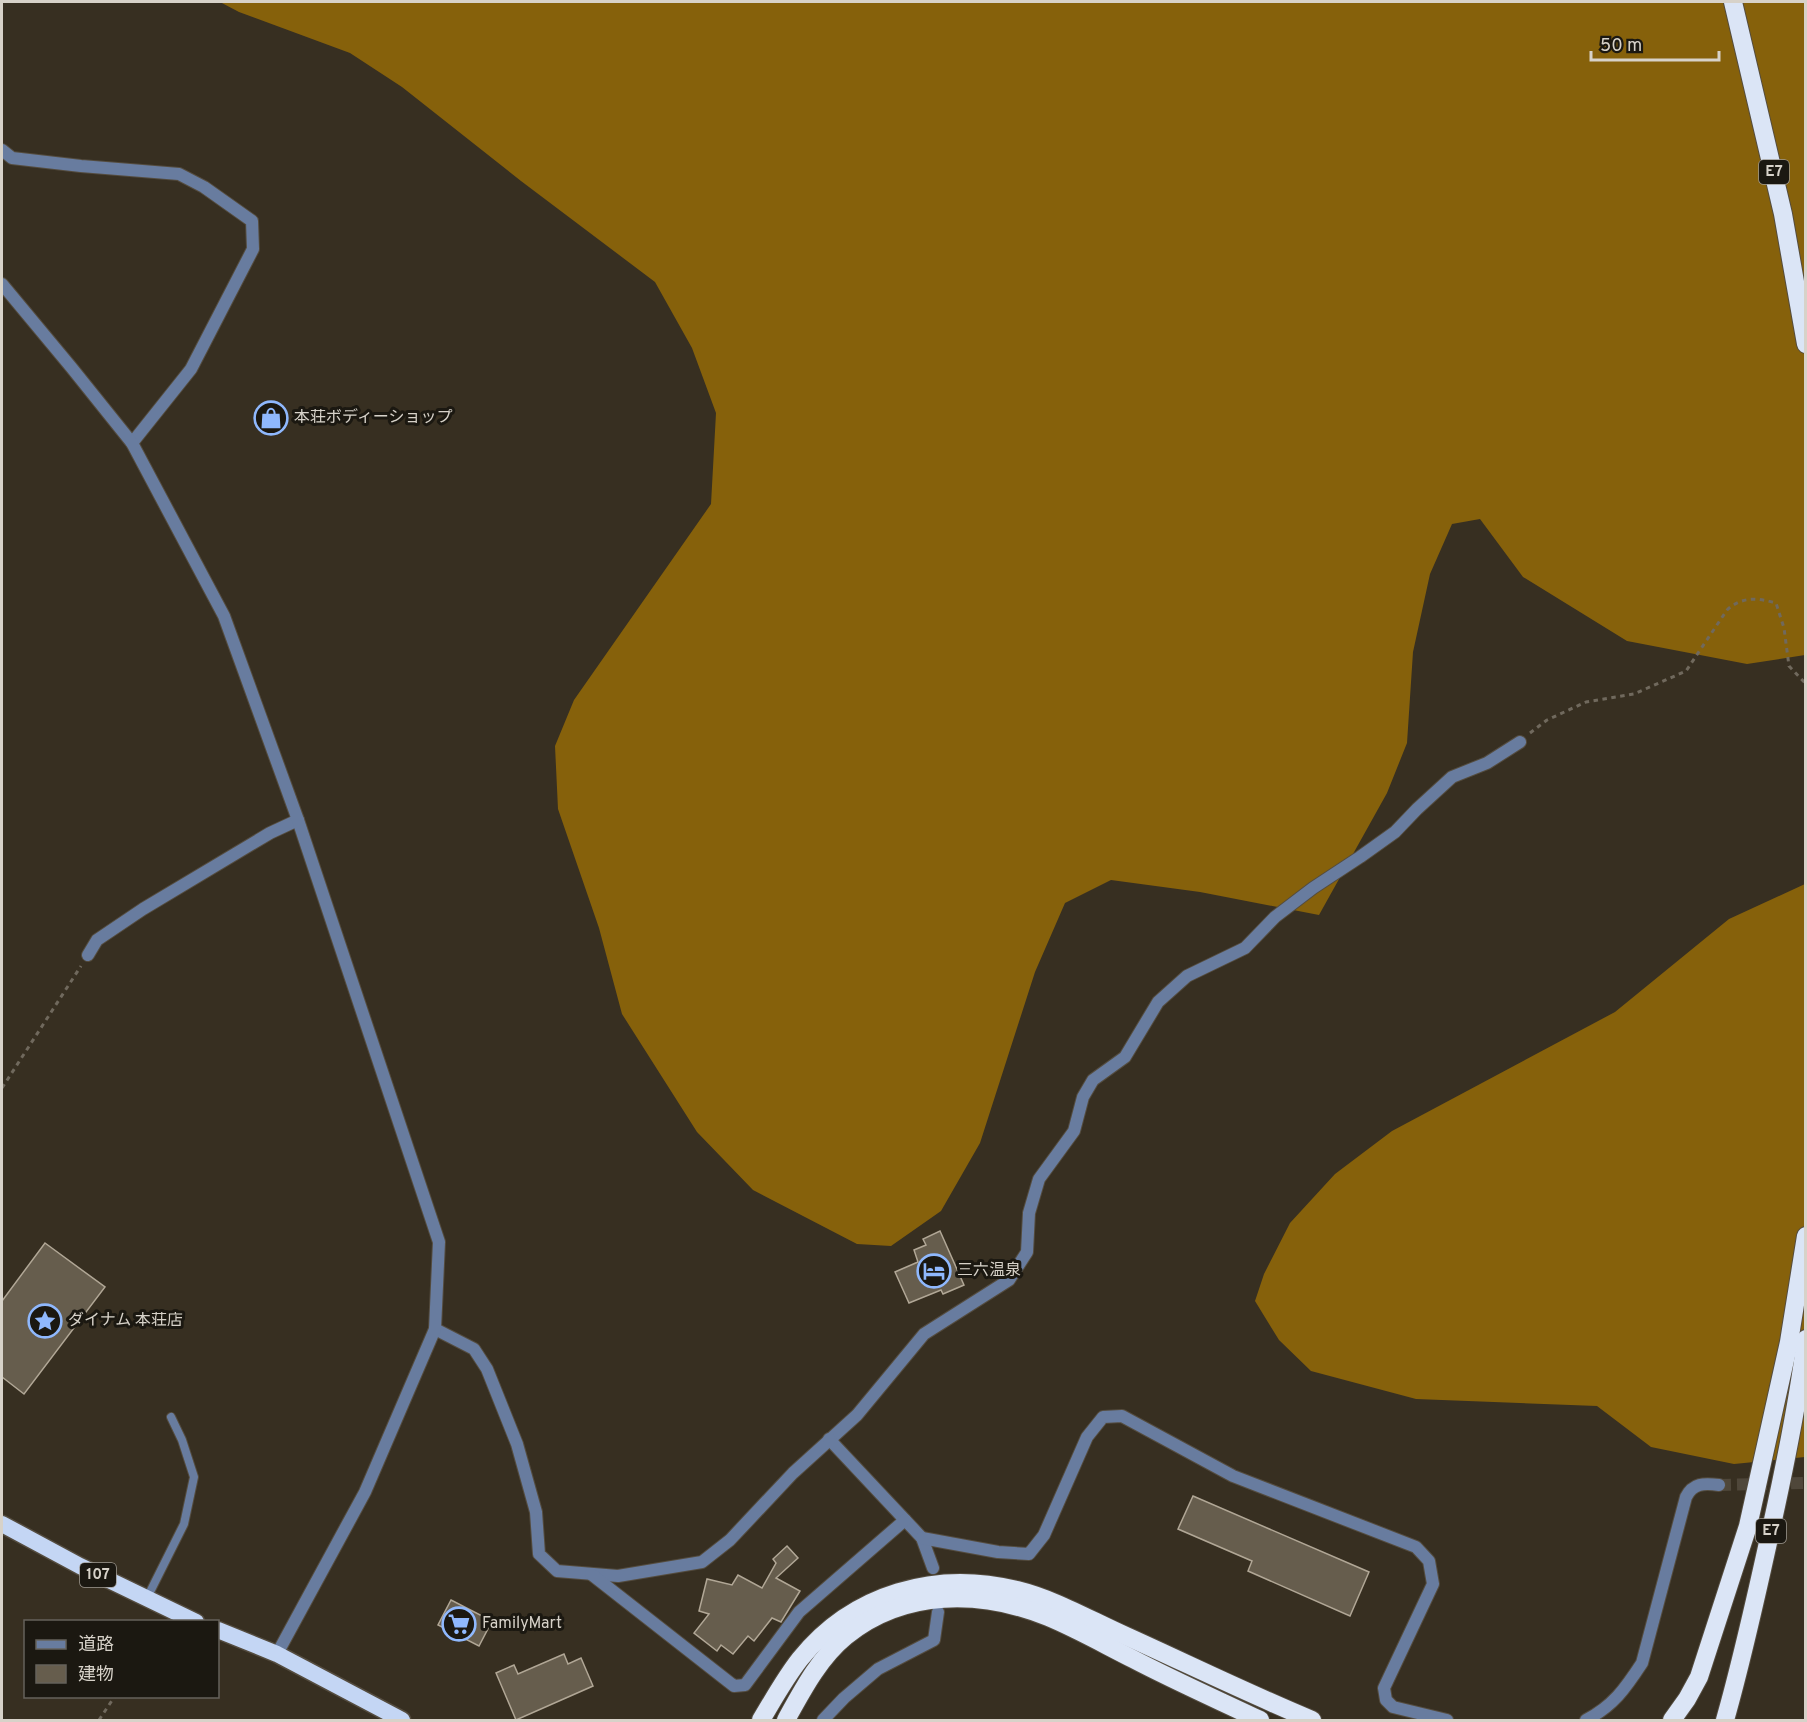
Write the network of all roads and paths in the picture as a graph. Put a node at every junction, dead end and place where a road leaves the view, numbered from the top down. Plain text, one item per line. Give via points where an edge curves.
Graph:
1 (1733, 2) edge
2 (1743, 2) edge
3 (2, 150) edge
4 (2, 284) edge
5 (1806, 286) edge
6 (1806, 344) edge
7 (132, 443) junction
8 (1806, 684) edge
9 (1520, 742) joint
10 (298, 820) junction
11 (88, 955) joint
12 (2, 1088) edge
13 (1806, 1236) edge
14 (435, 1329) junction
15 (1806, 1339) edge
16 (1806, 1405) edge
17 (171, 1417) dead end
18 (829, 1439) junction
19 (1719, 1485) tunnel mouth
20 (905, 1520) junction
21 (2, 1524) edge
22 (922, 1538) junction
23 (933, 1568) dead end
24 (591, 1574) junction
25 (147, 1598) junction
26 (938, 1612) dead end
27 (192, 1620) edge
28 (219, 1630) edge
29 (278, 1654) junction
30 (114, 1698) edge
31 (99, 1720) edge
32 (402, 1720) edge
33 (761, 1720) edge
34 (786, 1720) edge
35 (823, 1720) edge
36 (1260, 1720) edge
37 (1312, 1720) edge
38 (1447, 1720) edge
39 (1586, 1720) edge
40 (1672, 1720) edge
41 (1725, 1720) edge
42 (1734, 1720) edge

1 - 6 highway, E7 via 1783,214
2 - 5 highway, E7 via 1774,125
3 - 7 street via 12,158 179,174 252,221 253,249 191,369
4 - 7 street
7 - 10 street via 224,616
8 - 9 path via 1789,666 1776,603 1757,598 1735,603 1727,610 1686,671 1634,694 1586,702 1547,720
9 - 18 street via 1488,763 1452,777 1395,832 1275,917 1245,948 1187,976 1158,1002 1125,1056 1093,1080 1083,1098 1074,1131 1039,1179 1029,1213 1026,1252 1009,1280 924,1334 857,1415
10 - 11 street via 143,909 97,940
10 - 14 street via 439,1242
11 - 12 path
13 - 40 highway via 1789,1342 1748,1526 1699,1677
14 - 24 street via 474,1349 487,1369 517,1444 536,1512 539,1554 557,1571
14 - 29 street via 366,1492
15 - 41 highway, E7 via 1783,1476
16 - 42 highway, E7 via 1769,1584
17 - 25 lane via 195,1477 184,1524
18 - 20 street
18 - 24 street via 730,1540 702,1562 618,1576
19 - 39 street via 1702,1483 1686,1497 1642,1663 1605,1711
20 - 22 street
20 - 24 street via 799,1612 745,1685 734,1686
21 - 25 highway, 107
22 - 23 street
22 - 38 street via 1029,1554 1044,1535 1087,1437 1103,1417 1122,1416 1233,1476 1416,1547 1429,1561 1433,1584 1384,1688 1386,1700 1393,1707
25 - 27 highway, 107
26 - 35 street via 934,1640 878,1669
28 - 29 highway
29 - 32 highway
30 - 31 path
33 - 37 highway via 800,1658 834,1626 878,1599 942,1582 992,1584 1019,1590
34 - 36 highway via 823,1660 846,1636 904,1605 963,1597 983,1598 1047,1616

